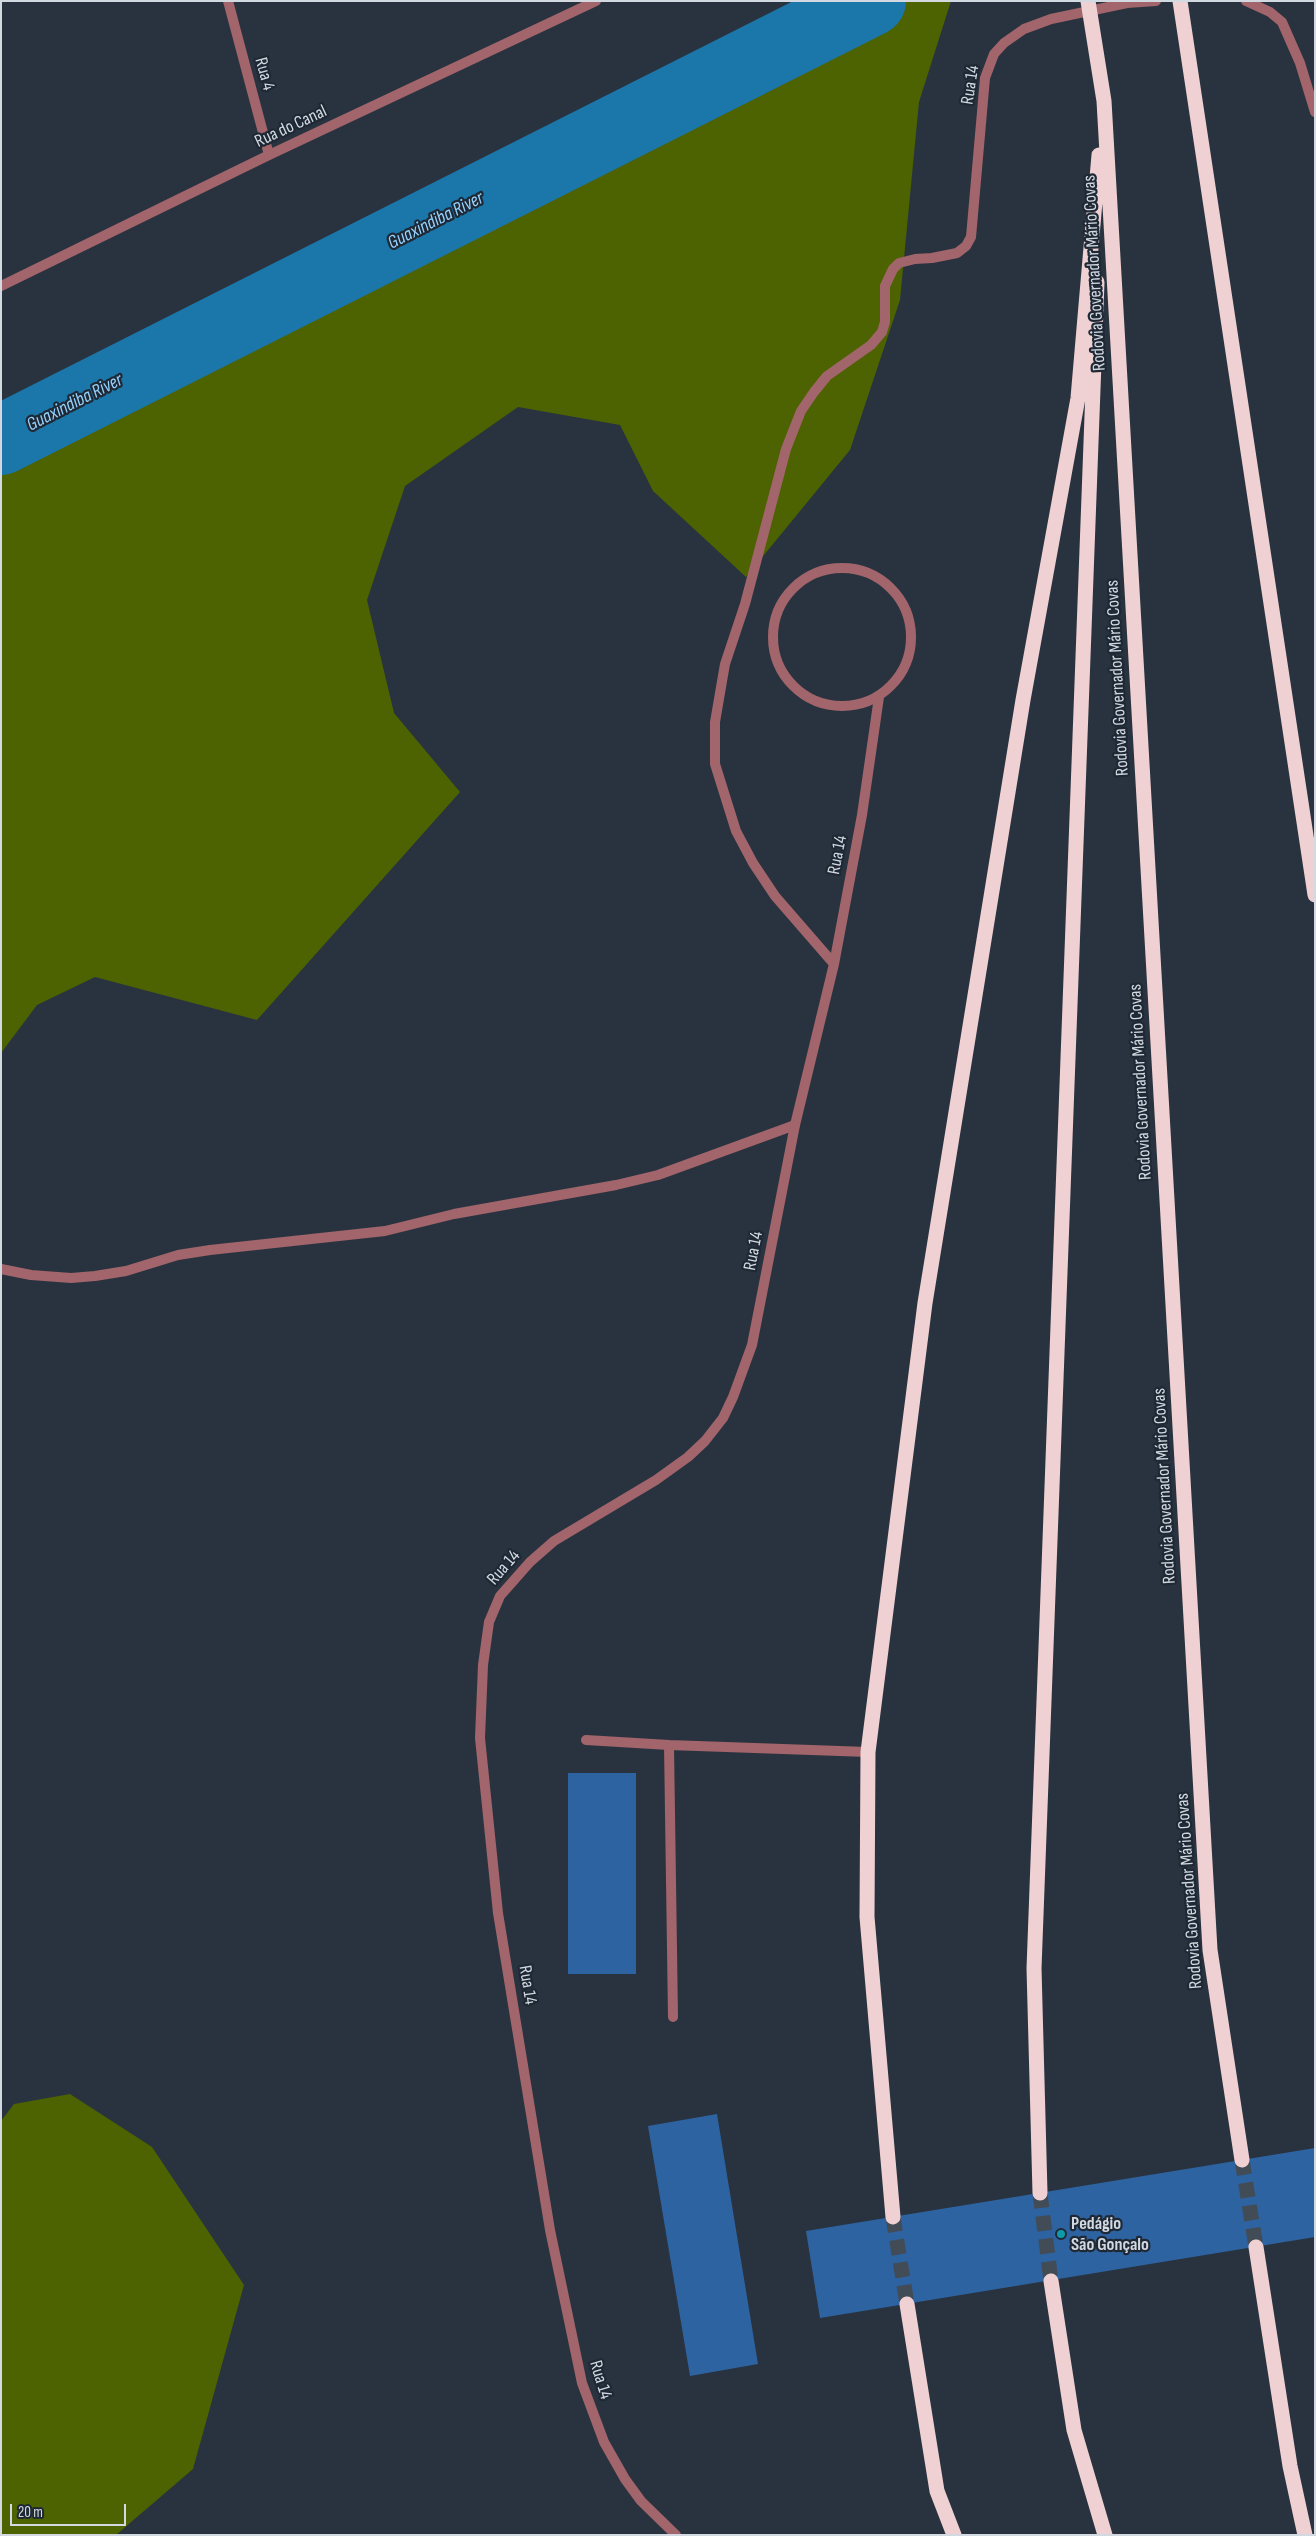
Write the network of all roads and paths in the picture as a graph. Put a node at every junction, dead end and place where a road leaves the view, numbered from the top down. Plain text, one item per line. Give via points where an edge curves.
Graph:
1 (228, 1) edge
2 (596, 1) edge
3 (1088, 1) edge
4 (1156, 1) edge
5 (1180, 1) edge
6 (1246, 1) edge
7 (1104, 101) junction
8 (1315, 112) edge
9 (269, 155) junction
10 (1, 286) edge
11 (879, 697) junction
12 (1315, 895) edge
13 (834, 964) junction
14 (795, 1125) junction
15 (1, 1269) edge
16 (586, 1740) dead end
17 (669, 1745) junction
18 (868, 1752) junction
19 (673, 2017) dead end
20 (1242, 2160) tunnel mouth
21 (1040, 2193) tunnel mouth
22 (893, 2217) tunnel mouth
23 (1256, 2247) tunnel mouth
24 (1051, 2281) tunnel mouth
25 (907, 2304) tunnel mouth
26 (676, 2535) edge
27 (954, 2535) edge
28 (1105, 2535) edge
29 (1305, 2535) edge

1 - 9 street, Rua 4
2 - 9 street, Rua do Canal
3 - 7 highway, Rodovia Governador Mário Covas
4 - 13 street, Rua 14 via 1127,3 1051,19 1024,29 994,54 985,78 971,237 957,253 915,259 892,269 885,286 884,328 878,339 827,376 801,411 786,450 745,604 725,664 715,722 715,764 736,831 775,896
5 - 12 highway
6 - 8 street via 1270,12 1282,22
7 - 18 highway via 1078,398 1023,700 925,1303
7 - 20 highway, Rodovia Governador Mário Covas via 1210,1950
7 - 21 highway via 1034,1968
9 - 10 street, Rua do Canal
11 - 11 street via 897,681 908,660 912,637 908,614 896,593 879,577 857,569 833,567 812,574 793,586 775,619 773,649 780,670 794,688 813,701 835,707 857,706
11 - 13 street, Rua 14 via 862,815
13 - 14 street, Rua 14
14 - 15 street via 658,1175 454,1214 385,1231 210,1250 95,1276 39,1275
14 - 26 street, Rua 14 via 752,1344 723,1418 688,1457 554,1541 530,1562 500,1596 489,1622 482,1665 480,1738 498,1913 550,2230 582,2383 604,2442 625,2479
16 - 17 street
17 - 18 street
17 - 19 street
18 - 22 highway via 867,1916
23 - 29 highway via 1290,2466
24 - 28 highway via 1074,2430
25 - 27 highway via 937,2491

